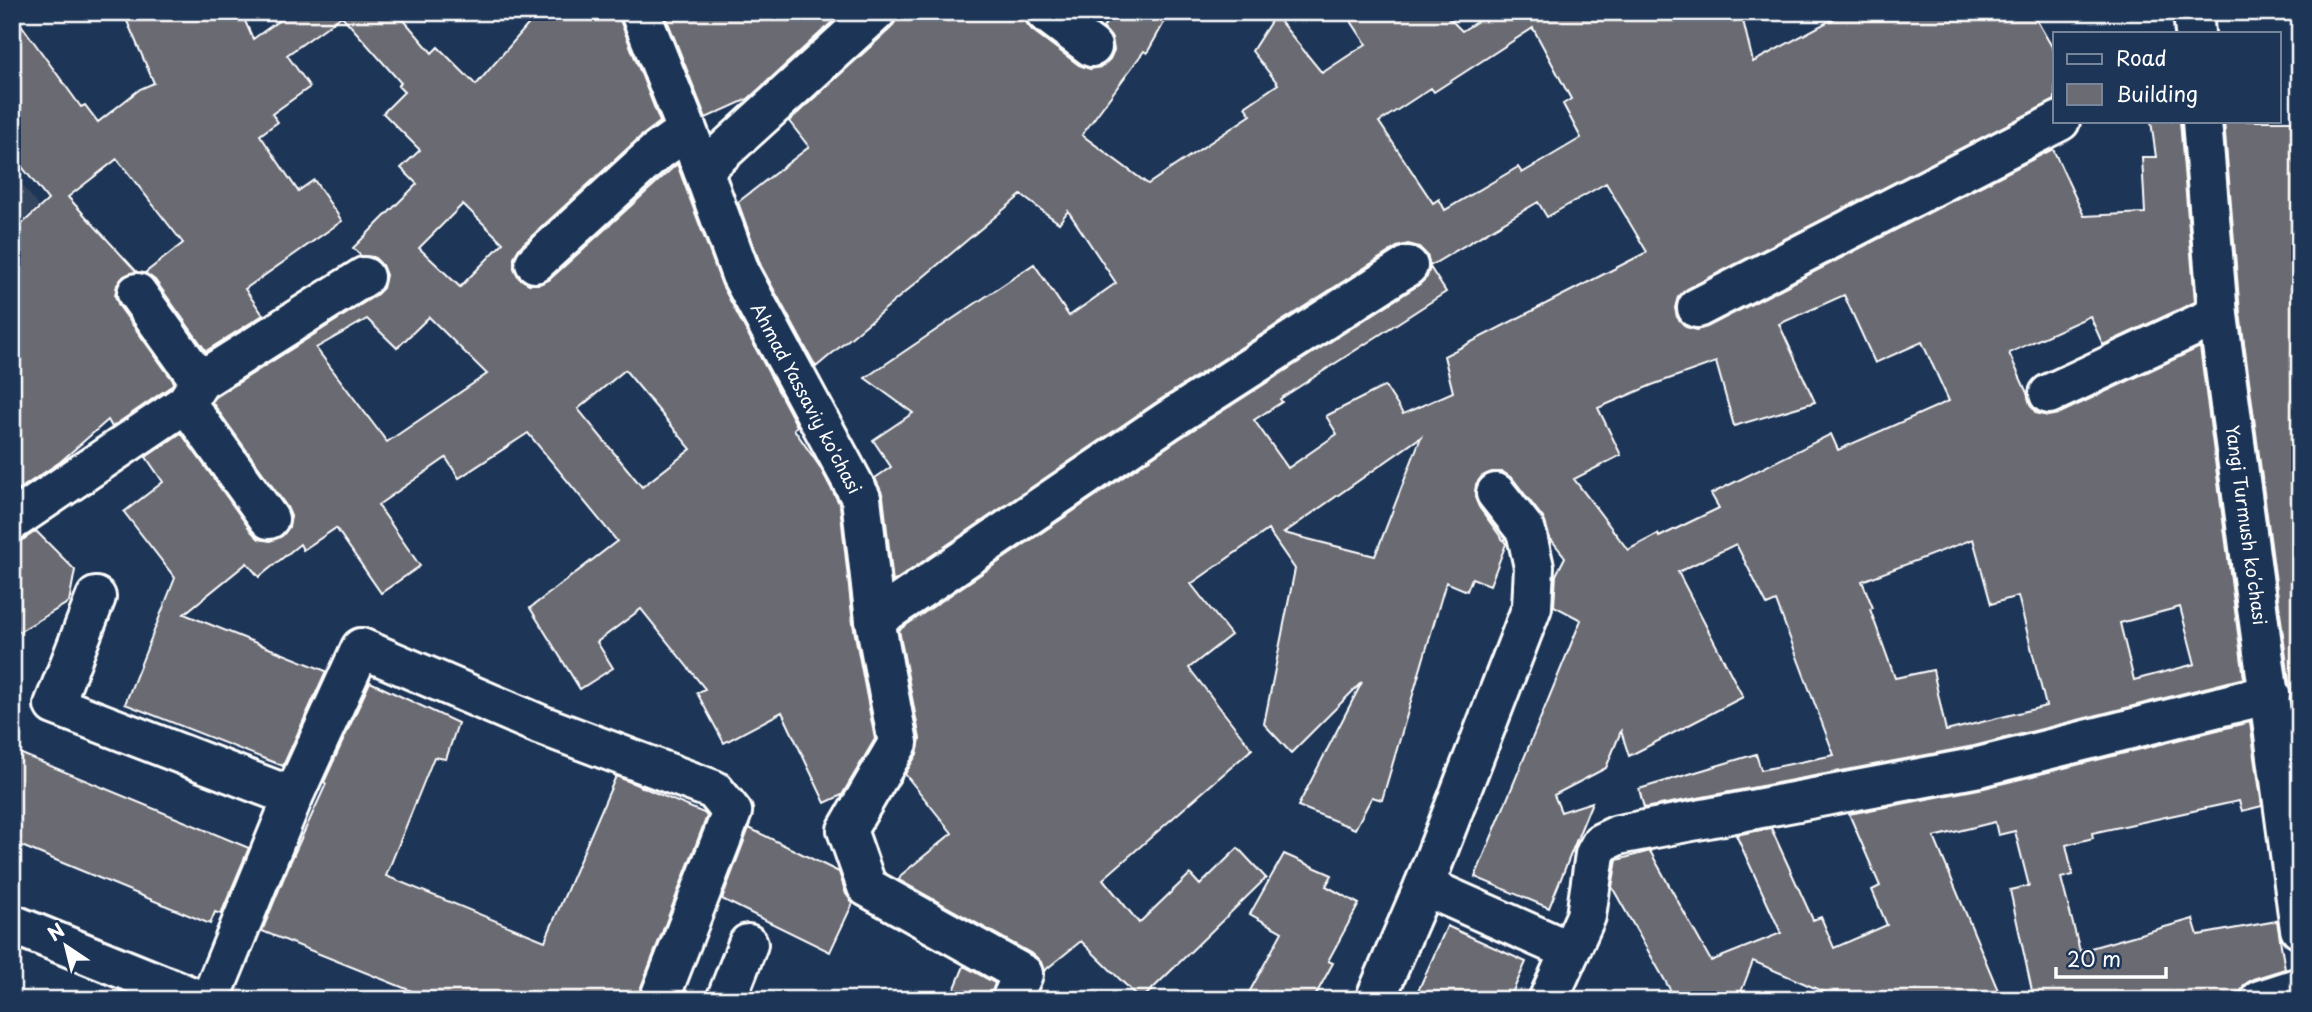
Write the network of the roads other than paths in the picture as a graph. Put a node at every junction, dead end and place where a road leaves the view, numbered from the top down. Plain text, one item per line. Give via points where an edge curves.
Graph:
1 (640, 12) edge
2 (876, 12) edge
3 (1045, 12) edge
4 (2193, 12) edge
5 (2195, 32) edge
6 (1092, 47) dead end
7 (2058, 122) edge
8 (2202, 122) edge
9 (687, 130) junction
10 (704, 170) junction
11 (535, 263) dead end
12 (1408, 266) dead end
13 (364, 277) dead end
14 (137, 293) dead end
15 (1697, 308) dead end
16 (2218, 315) junction
17 (193, 392) junction
18 (2049, 394) dead end
19 (1496, 493) dead end
20 (269, 519) dead end
21 (12, 521) edge
22 (96, 597) dead end
23 (874, 620) junction
24 (2270, 694) junction
25 (293, 797) junction
26 (1424, 886) junction
27 (12, 924) edge
28 (2300, 929) edge
29 (748, 944) dead end
30 (1570, 951) junction
31 (2300, 987) edge
32 (178, 996) edge
33 (210, 1000) edge
34 (659, 1000) edge
35 (726, 1000) edge
36 (1011, 1000) edge
37 (1375, 1000) edge
38 (1548, 1000) edge
39 (2260, 1000) edge

1 - 9 street, Ahmad Yassaviy ko'chasi
2 - 10 street
3 - 6 street
4 - 5 street
7 - 15 street
8 - 16 street, Yangi Turmush koʻchasi
9 - 10 street, Ahmad Yassaviy ko'chasi
9 - 11 street via 655,153
10 - 23 street, Ahmad Yassaviy ko'chasi via 741,275 861,498
12 - 23 street via 1167,421
13 - 17 street
14 - 17 street
16 - 18 street
16 - 24 street, Yangi Turmush koʻchasi
17 - 20 street
17 - 21 street
19 - 26 street via 1526,531 1534,567 1532,607
22 - 25 street via 54,705
23 - 36 street, Ahmad Yassaviy ko'chasi via 898,744 847,830 867,887 1023,974
24 - 28 street, Yangi Turmush koʻchasi
24 - 30 street via 1979,767 1618,835 1601,843 1595,855 1586,916
25 - 33 street
25 - 34 street via 361,648 541,725 714,790 732,812
26 - 30 street
26 - 37 street
27 - 32 street
29 - 35 street
30 - 38 street
31 - 39 street

